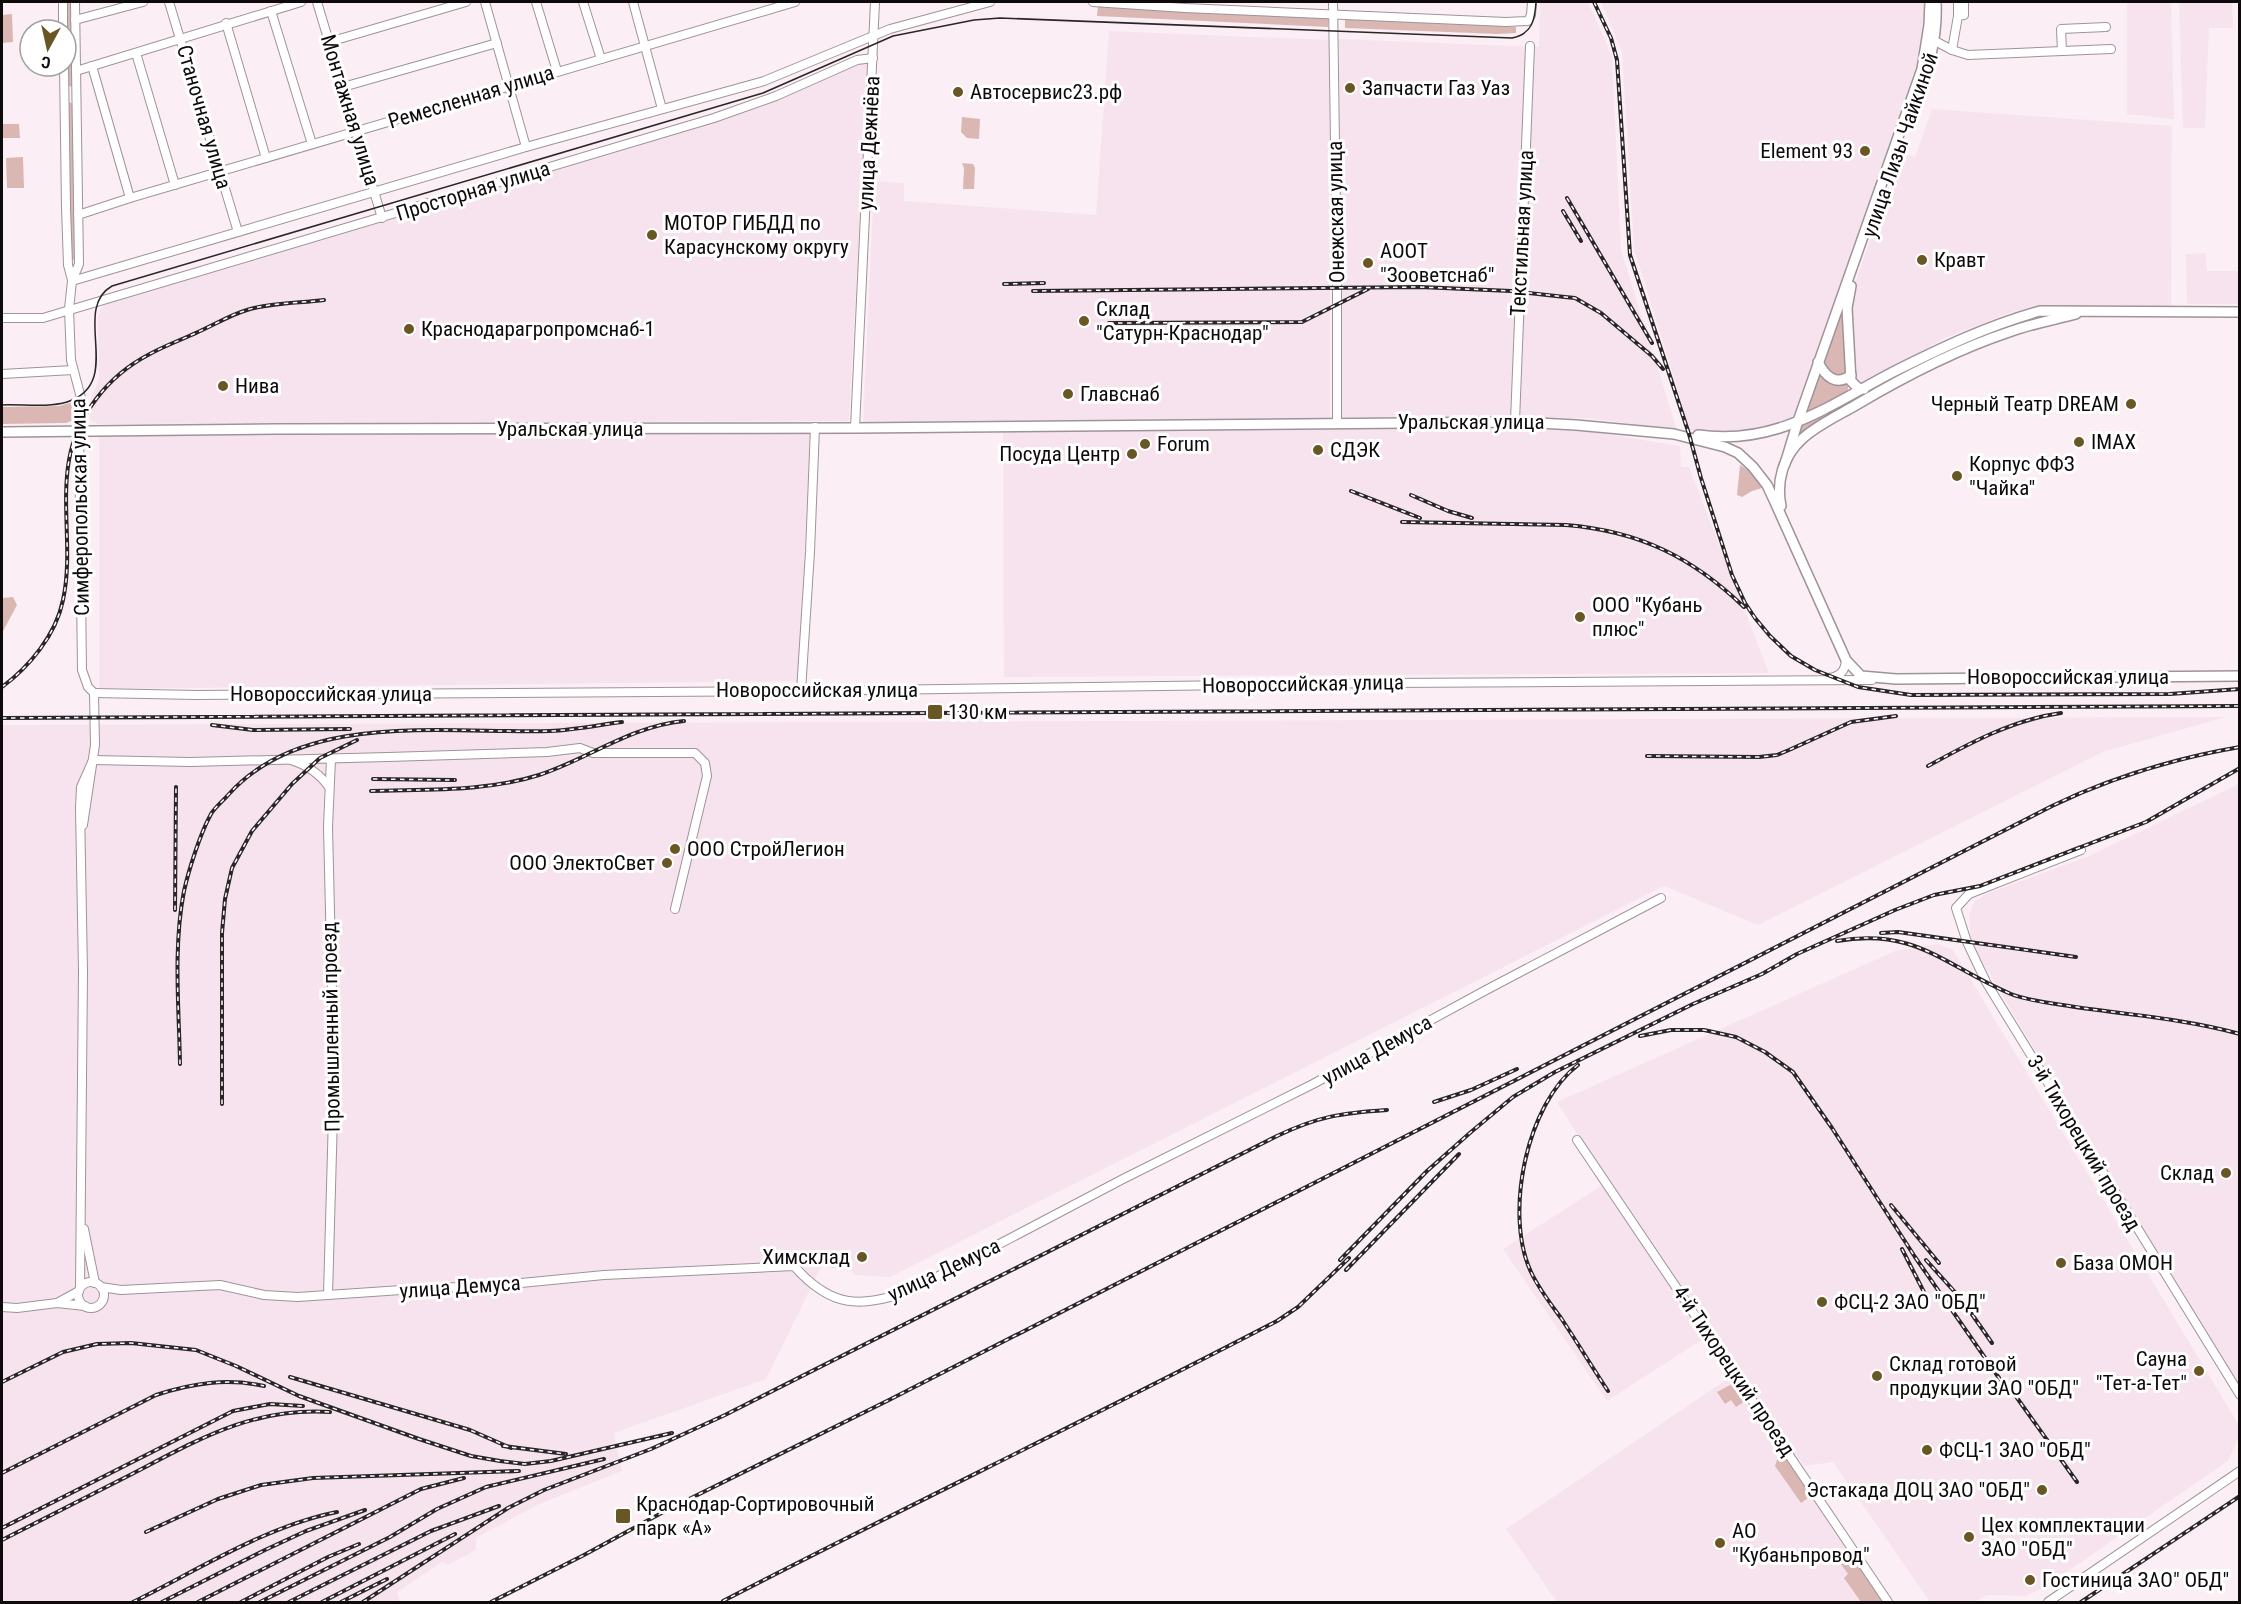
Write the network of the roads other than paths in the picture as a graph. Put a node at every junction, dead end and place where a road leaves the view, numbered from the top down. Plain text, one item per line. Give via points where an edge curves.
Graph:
1 (63, 2) edge
2 (75, 2) edge
3 (143, 2) edge
4 (169, 2) edge
5 (301, 2) edge
6 (317, 2) edge
7 (466, 2) edge
8 (485, 2) edge
9 (536, 2) edge
10 (583, 2) edge
11 (633, 2) edge
12 (795, 2) edge
13 (874, 2) edge
14 (990, 2) edge
15 (1093, 2) edge
16 (1334, 2) edge
17 (1532, 2) edge
18 (1930, 2) edge
19 (1936, 2) edge
20 (1958, 2) edge
21 (1964, 2) edge
22 (1185, 5) edge
23 (270, 10) junction
24 (1333, 14) junction
25 (1959, 16) junction
26 (63, 18) edge
27 (75, 18) edge
28 (78, 19) edge
29 (226, 23) junction
30 (2106, 27) dead end
31 (873, 36) junction
32 (181, 38) junction
33 (329, 42) junction
34 (1935, 42) junction
35 (497, 43) junction
36 (645, 46) junction
37 (1530, 46) dead end
38 (1952, 50) junction
39 (2111, 50) dead end
40 (2062, 51) junction
41 (136, 53) junction
42 (873, 58) junction
43 (601, 59) junction
44 (92, 66) junction
45 (78, 70) edge
46 (557, 71) junction
47 (64, 78) edge
48 (76, 78) edge
49 (509, 86) junction
50 (343, 87) junction
51 (76, 92) junction
52 (64, 93) junction
53 (662, 109) junction
54 (356, 131) junction
55 (312, 144) junction
56 (526, 147) junction
57 (266, 158) junction
58 (220, 172) junction
59 (174, 185) junction
60 (375, 193) junction
61 (130, 198) junction
62 (78, 215) junction
63 (382, 218) junction
64 (238, 232) junction
65 (72, 281) junction
66 (1848, 286) junction
67 (69, 309) junction
68 (2092, 310) junction
69 (2240, 312) edge
70 (2, 318) edge
71 (2014, 318) junction
72 (2033, 325) junction
73 (1818, 362) junction
74 (1911, 364) junction
75 (1931, 364) junction
76 (73, 370) junction
77 (2, 374) edge
78 (1851, 375) junction
79 (1864, 389) junction
80 (1515, 421) junction
81 (1337, 422) junction
82 (1797, 424) junction
83 (855, 427) junction
84 (815, 428) junction
85 (1633, 429) junction
86 (79, 430) junction
87 (2, 431) edge
88 (1738, 437) junction
89 (1738, 453) junction
90 (1785, 464) junction
91 (1784, 521) junction
92 (1846, 660) junction
93 (2240, 676) edge
94 (1896, 679) junction
95 (1810, 681) junction
96 (801, 691) junction
97 (94, 693) junction
98 (286, 759) junction
99 (331, 759) junction
100 (93, 760) junction
101 (330, 789) junction
102 (2081, 850) dead end
103 (1662, 898) dead end
104 (675, 909) dead end
105 (1577, 1140) dead end
106 (81, 1213) junction
107 (98, 1285) junction
108 (80, 1289) junction
109 (121, 1290) junction
110 (328, 1295) junction
111 (102, 1302) junction
112 (57, 1303) junction
113 (85, 1306) junction
114 (2, 1307) edge
115 (2240, 1395) edge
116 (2240, 1471) edge
117 (1888, 1602) edge
118 (2048, 1602) edge

1 - 26 street
2 - 27 street, Симферопольская улица
3 - 28 street
4 - 32 street, Станочная улица
5 - 23 street
6 - 33 street, Монтажная улица
7 - 33 street
8 - 35 street
9 - 46 street
10 - 43 street
11 - 36 street
12 - 36 street, Ремесленная улица
13 - 31 street, улица Дежнёва
14 - 31 street, Просторная улица via 910,22
15 - 22 street
16 - 24 street, Онежская улица
17 - 24 street via 1528,21
18 - 66 main road, улица Лизы Чайкиной via 1922,69
19 - 34 main road, улица Лизы Чайкиной
20 - 25 street
21 - 25 street via 1964,15
22 - 24 street
23 - 29 street
23 - 55 street
24 - 81 street, Онежская улица
25 - 38 street
29 - 32 street
29 - 57 street
30 - 40 street via 2061,29
31 - 42 street, улица Дежнёва
31 - 53 street, Просторная улица via 764,81
32 - 41 street
32 - 58 street, Станочная улица
33 - 50 street, Монтажная улица
34 - 38 street
34 - 66 main road, улица Лизы Чайкиной via 1929,71
35 - 49 street
35 - 50 street
36 - 43 street, Ремесленная улица
36 - 53 street
37 - 80 street, Текстильная улица
38 - 40 street via 1968,55
39 - 40 street
41 - 44 street
41 - 59 street
42 - 63 street, Просторная улица via 857,60 714,118
42 - 83 street, улица Дежнёва
43 - 46 street, Ремесленная улица
44 - 45 street
44 - 61 street
46 - 49 street, Ремесленная улица
47 - 52 street, Симферопольская улица
48 - 51 street, Симферопольская улица
49 - 54 street, Ремесленная улица
49 - 56 street
50 - 54 street, Монтажная улица
51 - 52 street
51 - 62 street, Симферопольская улица
52 - 65 street, Симферопольская улица via 68,265
53 - 56 street, Просторная улица
54 - 55 street, Ремесленная улица
54 - 60 street, Монтажная улица
55 - 57 street, Ремесленная улица
56 - 60 street, Просторная улица
57 - 58 street, Ремесленная улица
58 - 59 street, Ремесленная улица
58 - 64 street, Станочная улица
59 - 61 street, Ремесленная улица
60 - 63 street, Монтажная улица
60 - 64 street, Просторная улица
61 - 62 street, Ремесленная улица
62 - 65 street, Симферопольская улица via 79,264
63 - 67 street, Просторная улица
64 - 65 street, Просторная улица
65 - 67 street, Симферопольская улица
66 - 73 main road
66 - 78 main road
67 - 70 street, Просторная улица via 43,318
67 - 76 street, Симферопольская улица
68 - 69 main road
68 - 71 main road via 2040,311
68 - 72 main road
71 - 72 main road
71 - 74 main road
72 - 75 main road
73 - 78 main road via 1834,380
73 - 82 main road
74 - 75 main road
74 - 79 main road
75 - 90 main road via 1802,438
76 - 77 street
76 - 86 street, Симферопольская улица via 81,395
78 - 79 main road via 1854,386
79 - 82 main road
80 - 81 main road, Уральская улица
80 - 85 main road, Уральская улица
81 - 83 main road, Уральская улица
82 - 88 main road, Уральская улица
82 - 90 main road
83 - 84 main road, Уральская улица
84 - 86 main road, Уральская улица
84 - 96 street
85 - 88 main road, Уральская улица
85 - 89 main road, Уральская улица via 1674,434
86 - 87 main road, Уральская улица
86 - 97 street, Симферопольская улица via 82,670
88 - 89 main road via 1734,447
89 - 91 main road via 1767,485
90 - 91 main road via 1779,488
91 - 92 main road
92 - 94 main road, Новороссийская улица via 1861,676
92 - 95 street via 1843,672 1837,676
93 - 94 main road, Новороссийская улица
94 - 95 street, Новороссийская улица
95 - 96 street, Новороссийская улица
96 - 97 street, Новороссийская улица
97 - 100 street
98 - 99 street
98 - 100 street via 169,763
98 - 101 street via 310,768
99 - 101 street, Промышленный проезд
99 - 104 street via 580,748 593,753 694,753 705,763 706,776
100 - 106 street via 81,787
101 - 110 street, Промышленный проезд via 334,1080
102 - 115 street, 3-й Тихорецкий проезд via 1969,894 1956,908 1986,982
103 - 110 street, улица Демуса via 1303,1089 910,1291 880,1301 853,1301 823,1293 794,1266
105 - 117 street, 4-й Тихорецкий проезд
106 - 107 street
106 - 108 street
107 - 108 street via 87,1283
107 - 109 street, улица Демуса
107 - 111 street via 104,1296
108 - 112 street
108 - 113 street via 79,1299
109 - 110 street, улица Демуса via 220,1285 264,1295
109 - 111 street
111 - 113 street via 93,1308
112 - 113 street
112 - 114 street
116 - 118 street

